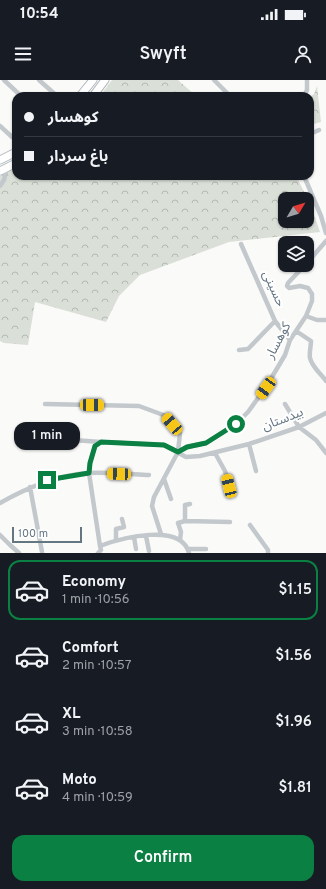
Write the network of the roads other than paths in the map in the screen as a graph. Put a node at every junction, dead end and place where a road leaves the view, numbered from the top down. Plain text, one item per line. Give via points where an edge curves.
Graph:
1 (4, 80) edge
2 (39, 80) edge
3 (93, 80) edge
4 (105, 80) edge
5 (214, 80) edge
6 (307, 80) edge
7 (17, 92) edge
8 (52, 92) edge
9 (83, 92) edge
10 (96, 92) edge
11 (226, 92) edge
12 (307, 92) edge
13 (0, 126) edge
14 (319, 130) dead end
15 (314, 132) edge
16 (12, 137) dead end
17 (12, 154) edge
18 (0, 160) edge
19 (12, 165) edge
20 (7, 168) junction
21 (0, 172) edge
22 (306, 180) edge
23 (0, 186) edge
24 (326, 233) edge
25 (326, 241) edge
26 (241, 244) dead end
27 (314, 255) edge
28 (298, 272) edge
29 (306, 316) junction
30 (326, 320) edge
31 (275, 321) junction
32 (296, 331) junction
33 (290, 340) junction
34 (239, 350) dead end
35 (326, 381) edge
36 (45, 404) dead end
37 (285, 404) dead end
38 (326, 414) edge
39 (299, 427) junction
40 (73, 440) dead end
41 (101, 442) junction
42 (249, 444) junction
43 (178, 452) junction
44 (215, 453) junction
45 (326, 453) edge
46 (256, 471) dead end
47 (89, 473) junction
48 (150, 475) dead end
49 (164, 479) junction
50 (229, 486) dead end
51 (30, 487) junction
52 (171, 499) dead end
53 (0, 503) edge
54 (190, 504) dead end
55 (122, 519) dead end
56 (185, 521) junction
57 (230, 522) dead end
58 (250, 525) dead end
59 (161, 534) junction
60 (0, 535) edge
61 (146, 536) junction
62 (134, 537) junction
63 (116, 539) junction
64 (180, 540) junction
65 (100, 546) junction
66 (136, 549) dead end
67 (206, 550) dead end
68 (148, 551) dead end
69 (188, 551) edge
70 (42, 552) dead end
71 (19, 553) edge
72 (98, 553) edge
73 (268, 553) edge

1 - 7 street
2 - 8 street
3 - 9 main road
4 - 10 main road
5 - 11 street
6 - 12 street
13 - 16 street
14 - 15 street
17 - 18 main road
19 - 20 main road
20 - 21 main road
20 - 23 street
22 - 24 street
25 - 27 street
26 - 31 street, حسینی
28 - 29 street, کوهسار via 287,286 308,288 312,294
29 - 30 street
29 - 32 street, کوهسار
31 - 33 street, حسینی
31 - 34 street via 248,349
32 - 33 street, کوهسار
32 - 35 street via 311,342 309,357 315,369
33 - 43 street, کوهسار via 285,355 266,388 236,424 206,443 187,447
36 - 43 street via 139,406 166,416 180,433
37 - 39 street
38 - 39 street, بیدستان
39 - 42 street, بیدستان
39 - 45 street via 316,440
40 - 41 street
41 - 43 street via 164,445
41 - 47 street via 95,446
42 - 44 street, بیدستان
42 - 46 street
43 - 44 street, بیدستان via 186,457
43 - 49 street
44 - 50 street via 225,471
47 - 48 street
47 - 51 street via 47,480
47 - 65 street
49 - 52 street
49 - 59 street via 152,506
51 - 53 street
51 - 70 street
54 - 56 street via 185,505
55 - 63 street via 124,527 116,529
56 - 57 street
56 - 64 street via 178,523
58 - 73 street
59 - 61 street
59 - 64 street
60 - 71 street
61 - 62 street
61 - 68 street
62 - 63 street
62 - 66 street
63 - 65 street
64 - 69 street
65 - 72 street via 101,550
67 - 69 street

